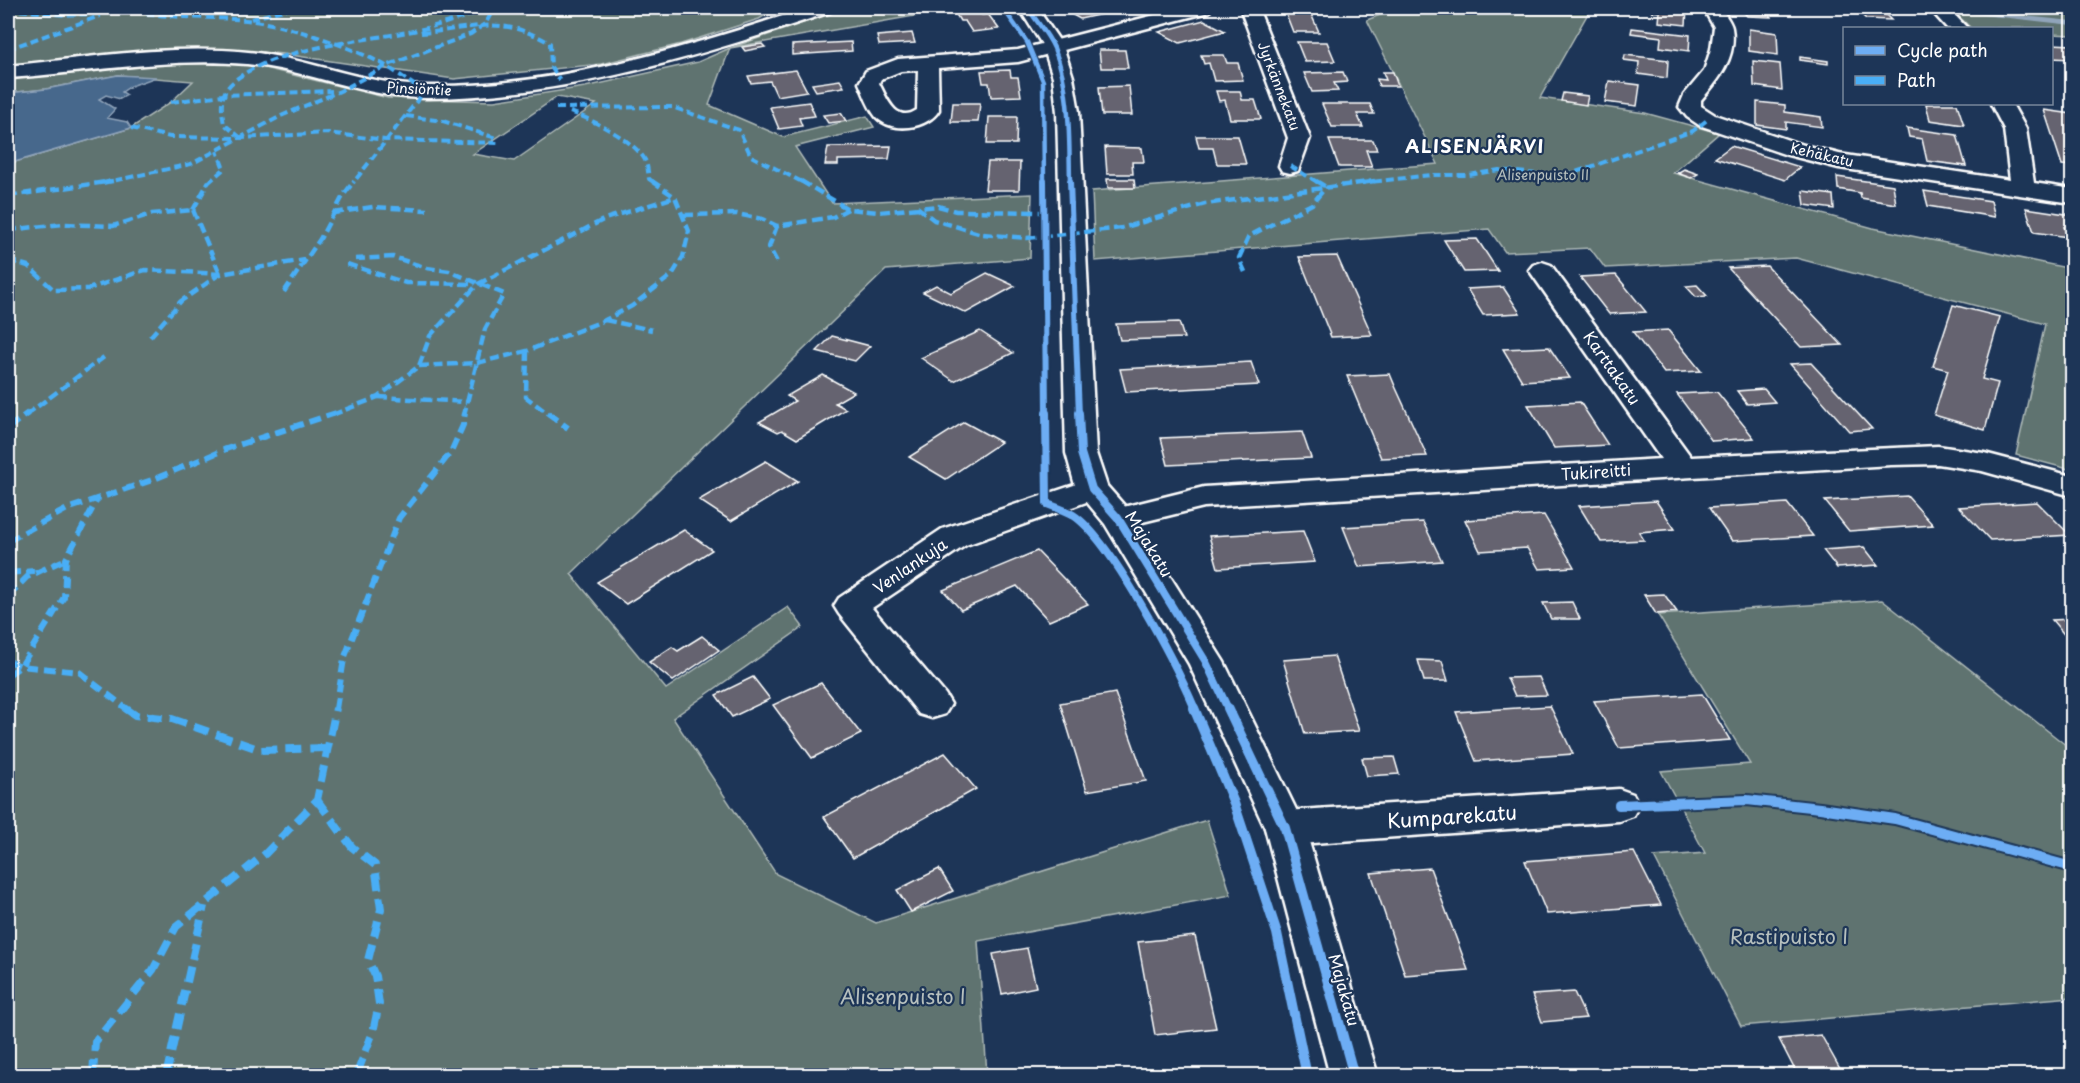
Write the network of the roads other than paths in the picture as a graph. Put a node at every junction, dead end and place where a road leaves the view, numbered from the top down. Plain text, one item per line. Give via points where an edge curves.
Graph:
1 (824, 8) edge
2 (1028, 8) edge
3 (1202, 8) edge
4 (1250, 8) edge
5 (1712, 8) edge
6 (1938, 8) edge
7 (1956, 27) edge
8 (1053, 46) junction
9 (927, 63) dead end
10 (8, 72) edge
11 (2003, 105) edge
12 (1290, 166) dead end
13 (2023, 188) junction
14 (2073, 196) edge
15 (1542, 270) dead end
16 (1682, 467) junction
17 (2073, 486) edge
18 (1092, 489) junction
19 (1118, 518) junction
20 (932, 704) dead end
21 (1619, 805) dead end
22 (1285, 828) junction
23 (1354, 1076) edge

1 - 10 street, Pinsiöntie via 702,48 578,77 471,90 424,92 375,86 250,58 206,55
2 - 8 street, Majakatu
3 - 8 street
4 - 12 street, Jyrkännekatu via 1299,138
5 - 13 street, Kehäkatu via 1723,27 1721,49 1714,73 1691,99 1690,107 1695,112 1727,127 1839,161
6 - 7 street
8 - 9 street via 1018,56
8 - 18 street, Majakatu via 1068,112 1081,453
11 - 13 street via 2015,129
13 - 14 street, Kehäkatu
15 - 16 street, Karttakatu
16 - 17 street, Tukireitti via 1938,455 1984,462
16 - 19 street, Tukireitti via 1204,497
18 - 19 street, Majakatu
18 - 20 street, Venlankuja via 954,537 851,606
19 - 22 street, Majakatu via 1206,662
21 - 22 street, Kumparekatu
22 - 23 street, Majakatu

